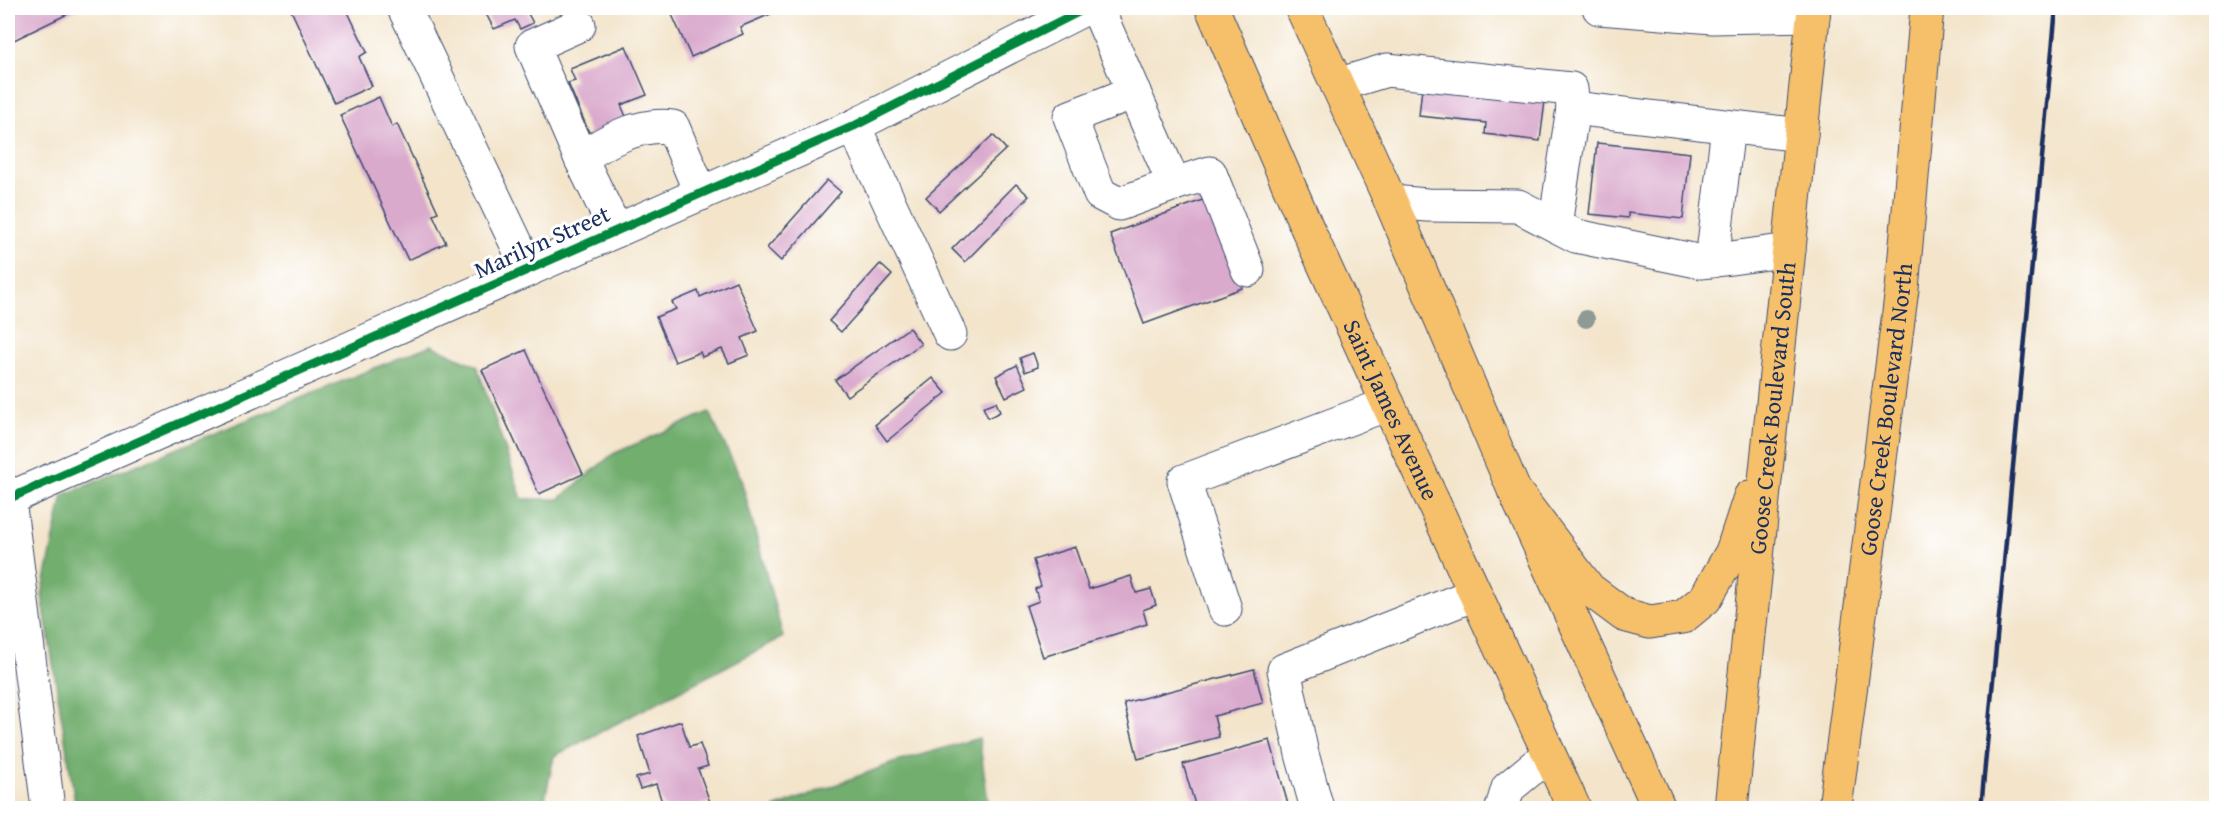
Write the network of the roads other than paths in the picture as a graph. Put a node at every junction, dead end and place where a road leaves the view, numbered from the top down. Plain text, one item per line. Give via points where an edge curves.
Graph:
1 (404, 8) edge
2 (1212, 8) edge
3 (1302, 8) edge
4 (1599, 8) edge
5 (1694, 8) edge
6 (1927, 8) edge
7 (1083, 9) edge
8 (1814, 11) edge
9 (1728, 17) junction
10 (579, 25) dead end
11 (1337, 85) junction
12 (1134, 92) junction
13 (1573, 108) junction
14 (854, 126) junction
15 (1728, 127) junction
16 (1801, 135) junction
17 (581, 159) junction
18 (1174, 184) junction
19 (701, 194) junction
20 (1391, 202) junction
21 (1555, 225) junction
22 (616, 231) junction
23 (1789, 250) junction
24 (1712, 261) junction
25 (529, 270) junction
26 (1248, 270) dead end
27 (950, 334) dead end
28 (1388, 404) junction
29 (1770, 438) junction
30 (1514, 490) junction
31 (8, 497) edge
32 (1474, 594) junction
33 (1225, 609) dead end
34 (1548, 755) junction
35 (48, 808) edge
36 (1317, 808) edge
37 (1502, 808) edge
38 (1574, 808) edge
39 (1659, 808) edge
40 (1731, 808) edge
41 (1835, 808) edge

1 - 25 street
2 - 28 main road, Saint James Avenue
3 - 11 main road
4 - 9 street
5 - 9 street
6 - 41 main road, Goose Creek Boulevard North via 1902,289
7 - 12 street
7 - 14 street, Marilyn Street
8 - 9 street
8 - 16 main road, Goose Creek Boulevard South
10 - 17 street via 531,46
11 - 13 street via 1387,70 1571,89
11 - 20 main road
12 - 18 street
12 - 18 street via 1070,117 1100,194 1119,204
13 - 15 street
13 - 21 street
14 - 19 street, Marilyn Street
14 - 27 street
15 - 16 street
15 - 24 street
16 - 23 main road, Goose Creek Boulevard South
17 - 19 street via 618,137 657,124 673,127
17 - 22 street
18 - 26 street via 1210,173
19 - 22 street, Marilyn Street
20 - 21 street via 1518,206
20 - 30 main road
21 - 24 street via 1575,236
22 - 25 street, Marilyn Street
23 - 24 street
23 - 29 main road, Goose Creek Boulevard South
25 - 31 street, Marilyn Street
28 - 32 main road, Saint James Avenue
28 - 33 street via 1184,481
29 - 30 main road via 1732,552 1705,599 1683,618 1650,622 1624,615 1589,589
29 - 40 main road, Goose Creek Boulevard South
30 - 39 main road
31 - 35 street
32 - 34 main road, Saint James Avenue
32 - 36 street via 1284,670
34 - 37 street via 1508,788
34 - 38 main road, Saint James Avenue

